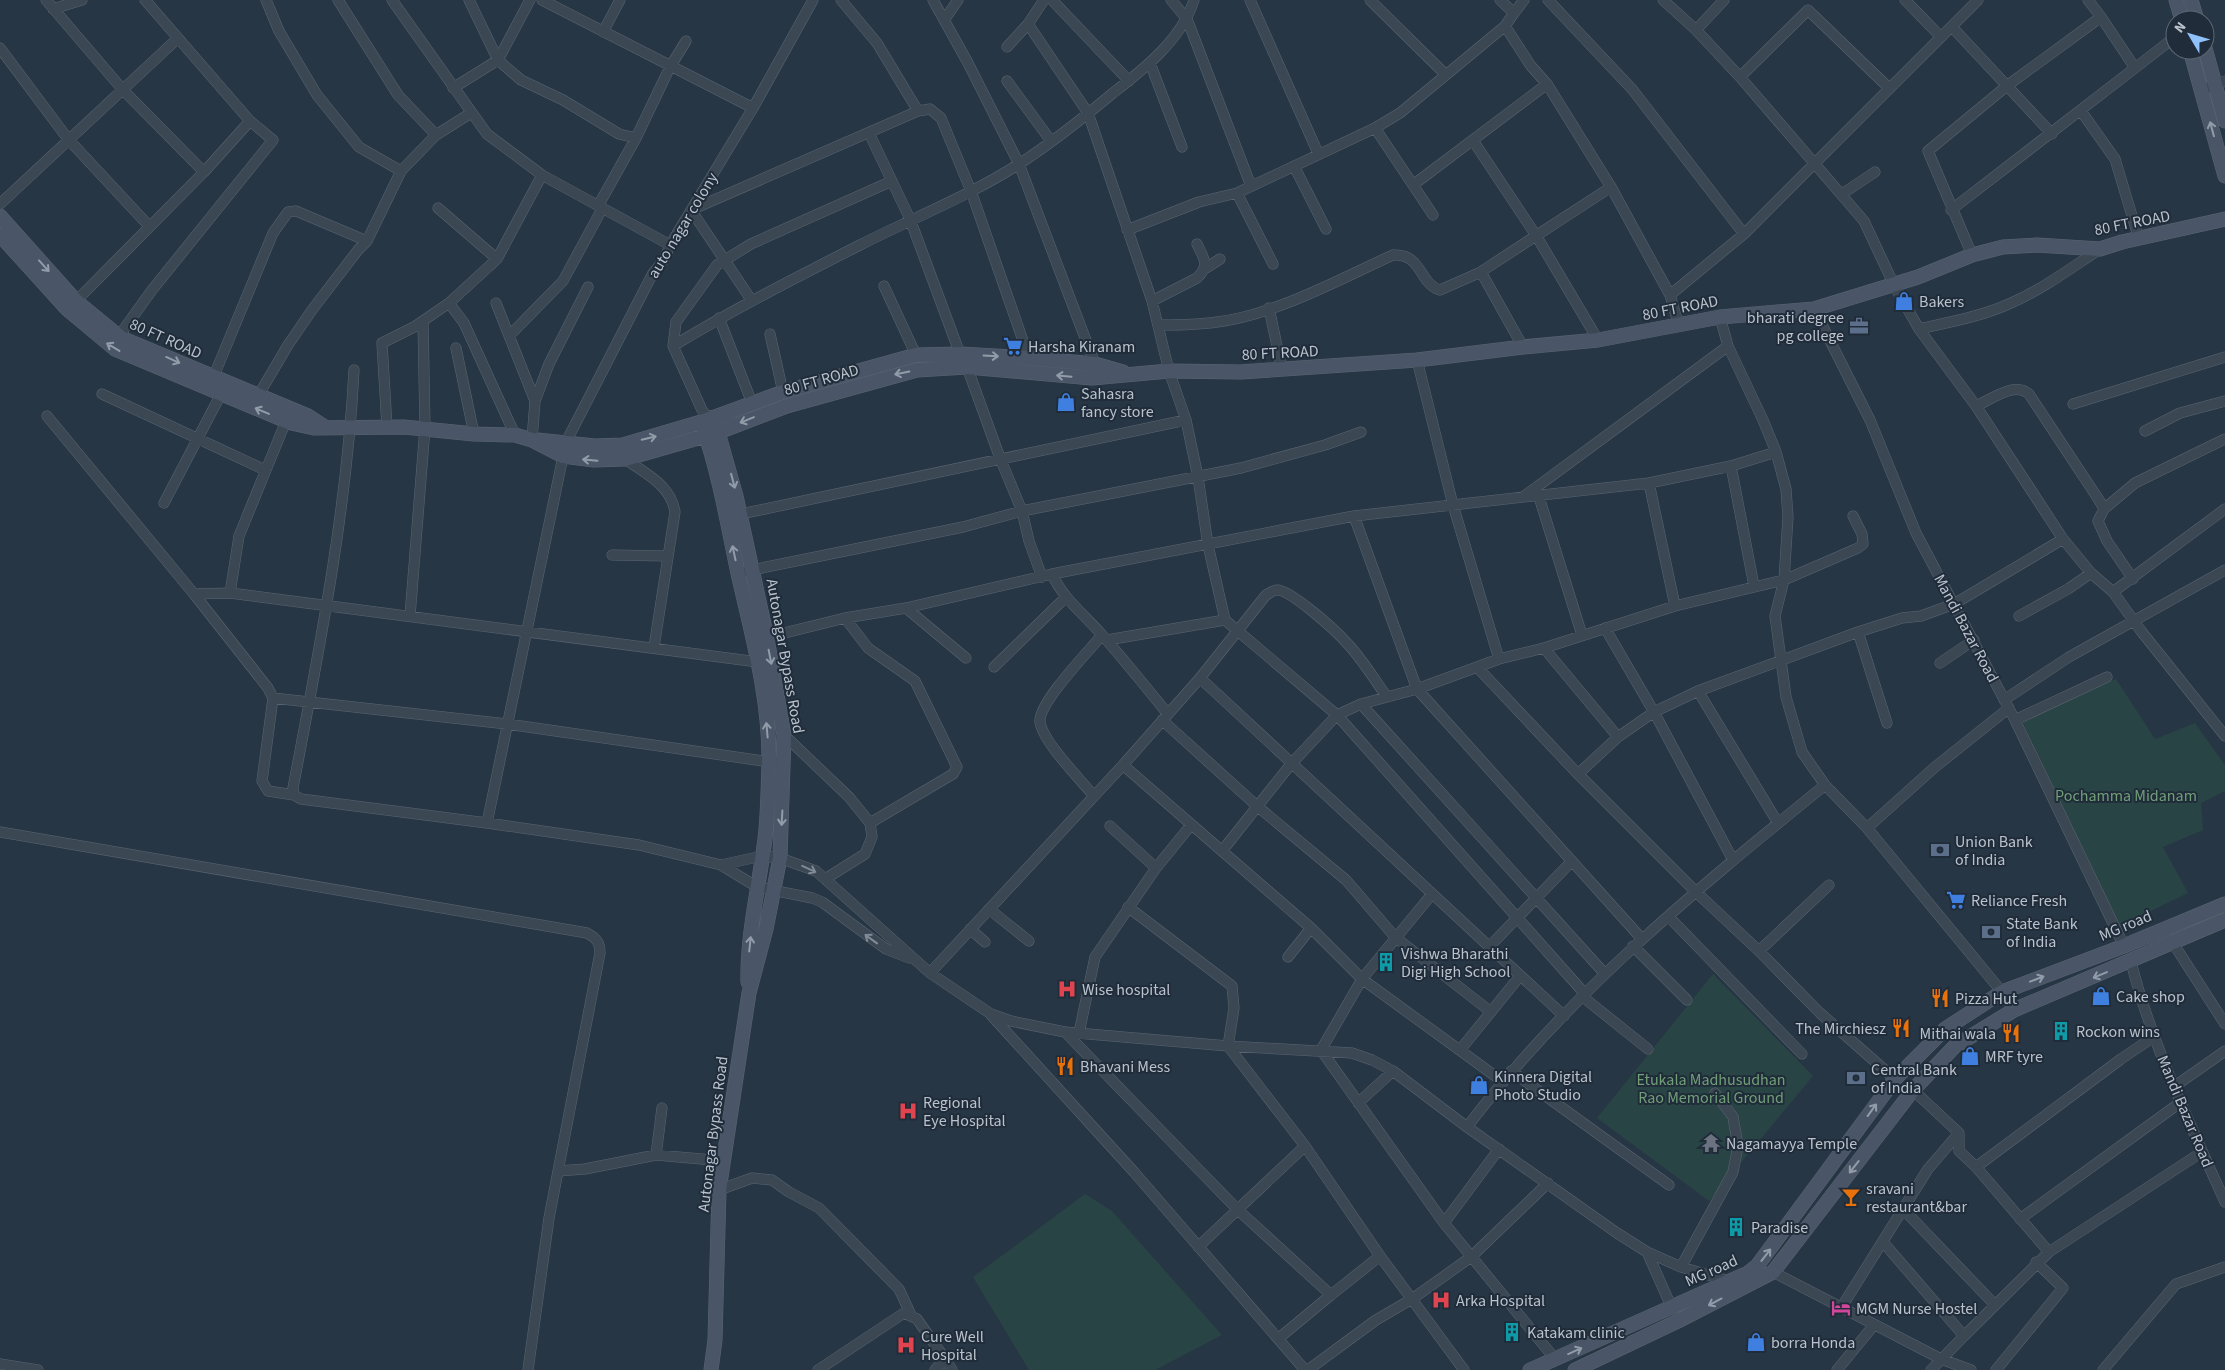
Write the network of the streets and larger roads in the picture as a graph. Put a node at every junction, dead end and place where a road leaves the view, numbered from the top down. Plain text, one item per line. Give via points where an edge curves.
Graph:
1 (46, 0) edge
2 (82, 0) edge
3 (144, 0) edge
4 (266, 0) edge
5 (338, 0) edge
6 (392, 0) edge
7 (468, 0) edge
8 (530, 0) edge
9 (542, 0) edge
10 (620, 0) edge
11 (813, 0) edge
12 (841, 0) edge
13 (933, 0) edge
14 (958, 0) edge
15 (1044, 0) edge
16 (1052, 0) edge
17 (1171, 0) edge
18 (1194, 0) edge
19 (1250, 0) edge
20 (1370, 0) edge
21 (1500, 0) edge
22 (1524, 0) edge
23 (1548, 0) edge
24 (1662, 0) edge
25 (1724, 0) edge
26 (1905, 0) edge
27 (1978, 0) edge
28 (2088, 0) edge
29 (53, 9) junction
30 (1514, 12) junction
31 (2101, 17) junction
32 (945, 19) junction
33 (1187, 19) junction
34 (1028, 24) junction
35 (1505, 26) junction
36 (1952, 27) junction
37 (1696, 30) junction
38 (603, 32) junction
39 (1941, 37) junction
40 (177, 39) junction
41 (686, 41) dead end
42 (2165, 45) edge
43 (1007, 47) dead end
44 (0, 48) edge
45 (498, 60) junction
46 (2193, 60) edge
47 (2210, 60) edge
48 (1150, 63) junction
49 (670, 67) junction
50 (2135, 68) junction
51 (1446, 75) junction
52 (1740, 77) junction
53 (1008, 81) dead end
54 (1129, 81) junction
55 (2220, 82) edge
56 (1547, 84) junction
57 (2008, 85) junction
58 (453, 88) junction
59 (1889, 88) junction
60 (123, 90) junction
61 (2202, 90) junction
62 (753, 108) junction
63 (918, 111) junction
64 (2081, 111) junction
65 (471, 113) junction
66 (1088, 113) junction
67 (250, 121) junction
68 (2225, 122) edge
69 (1375, 128) junction
70 (869, 133) junction
71 (2052, 134) junction
72 (436, 135) junction
73 (636, 138) junction
74 (68, 140) junction
75 (1051, 141) junction
76 (1474, 142) junction
77 (1182, 148) dead end
78 (1318, 153) junction
79 (1815, 162) junction
80 (1019, 164) junction
81 (1294, 166) junction
82 (401, 171) junction
83 (204, 172) junction
84 (1875, 172) dead end
85 (542, 175) junction
86 (2225, 176) edge
87 (892, 181) junction
88 (1251, 186) junction
89 (1413, 186) junction
90 (1611, 187) junction
91 (971, 191) junction
92 (1237, 193) junction
93 (1842, 194) junction
94 (0, 204) edge
95 (600, 207) junction
96 (438, 208) dead end
97 (691, 210) junction
98 (1951, 210) junction
99 (1433, 215) dead end
100 (0, 216) edge
101 (910, 219) junction
102 (2225, 220) edge
103 (149, 226) junction
104 (1127, 230) junction
105 (1326, 230) dead end
106 (1744, 234) junction
107 (0, 235) edge
108 (1537, 236) junction
109 (2139, 239) junction
110 (367, 241) junction
111 (17, 244) junction
112 (1197, 244) dead end
113 (670, 245) junction
114 (2100, 249) junction
115 (1972, 255) junction
116 (497, 259) junction
117 (1220, 259) dead end
118 (724, 260) junction
119 (1273, 264) dead end
120 (1206, 268) junction
121 (1479, 273) junction
122 (1894, 285) junction
123 (588, 286) dead end
124 (884, 286) dead end
125 (1670, 295) junction
126 (76, 301) junction
127 (752, 301) junction
128 (1152, 301) junction
129 (496, 303) dead end
130 (449, 304) junction
131 (1268, 308) junction
132 (1814, 309) junction
133 (1720, 316) junction
134 (719, 318) junction
135 (423, 321) junction
136 (1159, 325) junction
137 (1679, 326) junction
138 (1919, 329) junction
139 (770, 334) dead end
140 (510, 335) junction
141 (121, 338) junction
142 (1598, 340) junction
143 (673, 346) junction
144 (1728, 346) junction
145 (1523, 347) junction
146 (456, 348) dead end
147 (960, 354) junction
148 (916, 356) junction
149 (2225, 357) edge
150 (1029, 358) junction
151 (1417, 360) junction
152 (1095, 364) junction
153 (967, 367) junction
154 (354, 370) dead end
155 (1282, 370) junction
156 (1169, 371) junction
157 (1130, 374) junction
158 (214, 378) junction
159 (783, 392) junction
160 (102, 394) dead end
161 (221, 394) junction
162 (258, 396) junction
163 (2225, 400) edge
164 (536, 401) junction
165 (752, 403) junction
166 (2073, 404) dead end
167 (1976, 406) junction
168 (47, 416) dead end
169 (1186, 420) junction
170 (286, 421) junction
171 (326, 427) junction
172 (387, 427) junction
173 (710, 427) junction
174 (351, 428) junction
175 (425, 428) junction
176 (2145, 431) dead end
177 (1360, 432) dead end
178 (474, 434) junction
179 (515, 435) junction
180 (198, 439) junction
181 (2225, 439) edge
182 (532, 440) junction
183 (566, 442) junction
184 (1776, 452) junction
185 (563, 456) junction
186 (1000, 458) junction
187 (624, 460) junction
188 (1732, 466) junction
189 (265, 470) junction
190 (1198, 477) junction
191 (1649, 483) junction
192 (1523, 497) junction
193 (1539, 497) junction
194 (164, 503) dead end
195 (1453, 506) junction
196 (2104, 509) junction
197 (2225, 509) edge
198 (1022, 511) junction
199 (741, 514) junction
200 (1354, 516) junction
201 (1853, 516) dead end
202 (2063, 539) junction
203 (1208, 545) junction
204 (612, 555) dead end
205 (668, 556) junction
206 (753, 570) junction
207 (2225, 570) edge
208 (738, 572) junction
209 (2091, 573) junction
210 (1052, 574) junction
211 (1042, 576) junction
212 (2133, 579) junction
213 (1784, 580) junction
214 (1754, 586) junction
215 (2113, 592) junction
216 (230, 593) junction
217 (194, 594) junction
218 (1066, 597) junction
219 (1954, 604) junction
220 (328, 606) junction
221 (1675, 606) junction
222 (906, 608) junction
223 (410, 616) junction
224 (2019, 616) dead end
225 (845, 618) junction
226 (1225, 620) junction
227 (2134, 620) junction
228 (1605, 628) junction
229 (1237, 630) junction
230 (527, 631) junction
231 (1858, 632) junction
232 (1582, 635) junction
233 (767, 638) junction
234 (1105, 638) junction
235 (753, 640) junction
236 (1974, 640) junction
237 (654, 647) junction
238 (1544, 648) junction
239 (966, 658) dead end
240 (1500, 659) junction
241 (758, 662) junction
242 (1781, 662) junction
243 (1940, 663) dead end
244 (994, 667) dead end
245 (1477, 667) junction
246 (2107, 677) dead end
247 (1200, 678) junction
248 (1417, 689) junction
249 (1698, 691) junction
250 (1387, 697) junction
251 (273, 698) junction
252 (309, 704) junction
253 (1362, 704) junction
254 (2006, 704) junction
255 (1654, 712) junction
256 (1337, 715) junction
257 (1165, 716) junction
258 (2015, 720) junction
259 (1886, 723) dead end
260 (506, 724) junction
261 (784, 735) junction
262 (2225, 736) edge
263 (1618, 737) junction
264 (769, 762) junction
265 (784, 764) junction
266 (1290, 764) junction
267 (1123, 766) junction
268 (1578, 774) junction
269 (1825, 785) junction
270 (294, 795) junction
271 (1094, 796) junction
272 (1257, 806) junction
273 (487, 822) junction
274 (870, 823) junction
275 (1778, 823) junction
276 (1191, 825) junction
277 (1110, 826) dead end
278 (1867, 828) junction
279 (0, 832) edge
280 (1222, 851) junction
281 (762, 856) junction
282 (780, 858) junction
283 (1733, 860) junction
284 (1572, 861) junction
285 (722, 865) junction
286 (1156, 868) junction
287 (825, 879) junction
288 (1828, 885) dead end
289 (757, 887) junction
290 (775, 890) junction
291 (1696, 892) junction
292 (1432, 894) junction
293 (1535, 897) junction
294 (2225, 904) edge
295 (1128, 907) junction
296 (989, 908) junction
297 (1668, 916) junction
298 (1516, 917) junction
299 (2225, 920) edge
300 (1311, 928) junction
301 (970, 929) junction
302 (1395, 937) junction
303 (1642, 939) junction
304 (1029, 941) dead end
305 (985, 942) dead end
306 (2172, 943) junction
307 (1633, 946) junction
308 (2124, 946) junction
309 (1488, 947) junction
310 (1759, 951) junction
311 (1288, 957) dead end
312 (914, 960) junction
313 (2131, 962) junction
314 (930, 973) junction
315 (1605, 974) junction
316 (1520, 976) junction
317 (1362, 979) junction
318 (2002, 992) junction
319 (749, 993) junction
320 (1584, 996) junction
321 (1687, 1000) dead end
322 (2014, 1010) junction
323 (1491, 1012) junction
324 (991, 1014) junction
325 (1564, 1016) junction
326 (2225, 1024) edge
327 (1065, 1032) junction
328 (1079, 1033) junction
329 (2155, 1036) junction
330 (1228, 1046) junction
331 (1648, 1049) dead end
332 (1321, 1050) junction
333 (1460, 1050) junction
334 (2225, 1051) edge
335 (1802, 1054) dead end
336 (1393, 1071) junction
337 (1511, 1071) junction
338 (1895, 1079) junction
339 (1502, 1081) junction
340 (2175, 1086) junction
341 (1913, 1090) junction
342 (1715, 1093) dead end
343 (2181, 1102) junction
344 (1358, 1103) junction
345 (662, 1108) dead end
346 (1468, 1127) junction
347 (1959, 1133) junction
348 (1305, 1146) junction
349 (1499, 1149) junction
350 (2202, 1152) junction
351 (656, 1155) junction
352 (724, 1161) junction
353 (1976, 1167) junction
354 (558, 1171) junction
355 (1548, 1182) junction
356 (1669, 1185) dead end
357 (719, 1190) junction
358 (2225, 1202) edge
359 (1238, 1210) junction
360 (1904, 1210) junction
361 (2020, 1219) junction
362 (1444, 1223) junction
363 (1882, 1242) junction
364 (1198, 1248) junction
365 (1647, 1252) junction
366 (2049, 1252) junction
367 (1380, 1256) junction
368 (1471, 1257) junction
369 (2036, 1262) junction
370 (1681, 1267) junction
371 (2225, 1267) edge
372 (1773, 1272) junction
373 (1727, 1281) junction
374 (1747, 1286) junction
375 (1331, 1294) junction
376 (1412, 1299) junction
377 (1995, 1305) junction
378 (1671, 1306) junction
379 (1842, 1308) junction
380 (911, 1315) junction
381 (1874, 1325) junction
382 (1964, 1336) junction
383 (1279, 1338) junction
384 (945, 1359) junction
385 (1555, 1359) junction
386 (1941, 1359) junction
387 (0, 1364) edge
388 (1584, 1368) edge
389 (38, 1370) edge
390 (528, 1370) edge
391 (711, 1370) edge
392 (818, 1370) edge
393 (935, 1370) edge
394 (952, 1370) edge
395 (1306, 1370) edge
396 (1464, 1370) edge
397 (1530, 1370) edge
398 (1837, 1370) edge
399 (1932, 1370) edge
400 (1971, 1370) edge
401 (1996, 1370) edge
402 (2103, 1370) edge

1 - 29 street
2 - 29 street
3 - 40 street
4 - 82 street via 279,31 323,102 360,148
5 - 72 street via 398,95
6 - 58 street
7 - 45 street
8 - 45 street
9 - 38 street
10 - 38 street
11 - 62 street, auto nagar colony
12 - 63 street via 877,43
13 - 32 street
14 - 32 street
15 - 34 street
16 - 54 street
17 - 33 street
18 - 33 street
19 - 78 street
20 - 51 street
21 - 30 street
22 - 30 street
23 - 106 street via 1632,89
24 - 37 street
25 - 37 street
26 - 39 street
27 - 36 street
28 - 31 street
29 - 60 street
30 - 35 street
31 - 50 street
31 - 57 street
32 - 80 street
33 - 48 street
33 - 88 street
34 - 43 street
34 - 66 street
35 - 51 street
35 - 56 street
36 - 39 street
36 - 57 street
37 - 52 street
38 - 49 street
39 - 59 street
40 - 60 street
40 - 67 street
41 - 49 street
42 - 50 street
44 - 74 street
45 - 58 street
45 - 73 street via 521,80 563,100 619,134
46 - 61 street
47 - 55 street
48 - 54 street
48 - 77 street
49 - 62 street
49 - 73 street
50 - 64 street
51 - 69 street via 1400,113
52 - 59 street via 1808,10
52 - 79 street
53 - 75 street
54 - 66 street
55 - 61 street
55 - 68 street
56 - 76 street
56 - 90 street
57 - 71 street
57 - 98 street via 1928,151
58 - 65 street
59 - 79 street
60 - 74 street
60 - 83 street
86 -> 61 street
62 - 97 street, auto nagar colony
63 - 70 street
63 - 91 street via 930,109 941,118
64 - 71 street
64 - 109 street via 2114,159
65 - 72 street
65 - 85 street via 487,134
66 - 75 street
66 - 104 street
67 - 83 street
67 - 141 street via 273,140 152,290
69 - 78 street
69 - 89 street
70 - 87 street
70 - 97 street
71 - 98 street
72 - 82 street
73 - 95 street
74 - 94 street
74 - 103 street
75 - 80 street
76 - 89 street
76 - 108 street
78 - 81 street
79 - 93 street
79 - 106 street
80 - 91 street
80 - 152 street
81 - 88 street
81 - 105 street
82 - 110 street
83 - 103 street
84 - 93 street
85 - 95 street
85 - 116 street
87 - 101 street
87 - 118 street via 750,244
88 - 92 street
89 - 99 street
90 - 108 street
90 - 125 street
91 - 101 street
91 - 150 street
92 - 104 street via 1199,202
92 - 119 street
93 - 122 street via 1864,221
95 - 113 street
95 - 140 street via 563,281
96 - 116 street
97 - 113 street, auto nagar colony
97 - 118 street
98 - 115 street
100 - 111 street, 80 FT ROAD
101 - 127 street
101 - 147 street
102 - 109 street, 80 FT ROAD
103 - 126 street
104 - 128 street
106 - 125 street
107 - 111 street, 80 FT ROAD
108 - 121 street
108 - 142 street
109 - 114 street, 80 FT ROAD
110 - 158 street via 296,211 288,212 273,233
110 - 162 street via 307,317
111 -> 126 street, 80 FT ROAD
161 -> 111 street, 80 FT ROAD via 115,349 67,310
112 - 120 street
113 - 183 street, auto nagar colony
114 - 115 street, 80 FT ROAD via 2037,245 2004,247
114 - 138 street via 2011,303
115 - 122 street, 80 FT ROAD
116 - 130 street
117 - 120 street
118 - 127 street
118 - 143 street via 676,322
120 - 128 street via 1197,278
121 - 131 street via 1440,290 1410,258 1403,254 1393,255 1308,294
121 - 145 street
122 - 132 street, 80 FT ROAD
122 - 138 street
123 - 164 street via 549,364
124 - 148 street
125 - 137 street
126 - 141 street, 80 FT ROAD
127 - 134 street
128 - 136 street
129 - 140 street
130 - 135 street
130 - 179 street via 464,324
131 - 136 street via 1218,322
131 - 155 street
132 - 133 street, 80 FT ROAD
132 - 219 street, Mandi Bazar Road via 1870,420 1916,533
133 - 137 street, 80 FT ROAD
133 - 144 street
134 - 143 street
134 - 165 street
135 - 172 street via 382,343
135 - 175 street
136 - 156 street
137 - 142 street, 80 FT ROAD
138 - 167 street
139 - 159 street
140 - 164 street
141 -> 158 street, 80 FT ROAD
142 - 145 street, 80 FT ROAD
143 - 173 street
144 - 184 street
144 - 192 street
145 - 151 street, 80 FT ROAD
146 - 178 street
147 - 148 street, 80 FT ROAD
147 -> 150 street, 80 FT ROAD
148 - 159 street, 80 FT ROAD
149 - 166 street
150 - 152 street, 80 FT ROAD
151 - 155 street, 80 FT ROAD
151 - 195 street
152 - 157 street, 80 FT ROAD
157 -> 153 street, 80 FT ROAD via 1092,378
153 -> 173 street, 80 FT ROAD via 893,375
153 - 186 street
154 - 174 street
155 - 156 street, 80 FT ROAD
156 - 157 street, 80 FT ROAD
156 - 169 street
158 - 162 street, 80 FT ROAD
159 - 165 street, 80 FT ROAD
160 - 180 street
170 -> 161 street, 80 FT ROAD
161 - 180 street
162 - 171 street, 80 FT ROAD via 308,416
163 - 176 street via 2180,413
164 - 182 street
165 - 173 street, 80 FT ROAD
167 - 196 street via 2016,388 2029,394
167 - 202 street
168 - 217 street
169 - 186 street
169 - 190 street
170 - 171 street, 80 FT ROAD via 304,428
170 - 189 street
171 - 174 street, 80 FT ROAD
172 - 174 street, 80 FT ROAD
172 - 175 street, 80 FT ROAD
183 -> 173 street, 80 FT ROAD via 622,445
173 - 187 street, 80 FT ROAD via 664,449
173 -> 199 street, Autonagar Bypass Road
208 -> 173 street, Autonagar Bypass Road
174 - 220 street
175 - 178 street, 80 FT ROAD
175 - 223 street
177 - 190 street via 1325,445
178 - 179 street, 80 FT ROAD
179 - 182 street, 80 FT ROAD
180 - 189 street
180 - 194 street
181 - 196 street via 2135,483
182 - 183 street, 80 FT ROAD
182 - 185 street, 80 FT ROAD
183 - 185 street, auto nagar colony
184 - 188 street
184 - 213 street via 1788,508
187 -> 185 street, 80 FT ROAD
185 - 230 street, auto nagar colony
186 - 198 street
186 - 199 street via 864,490
187 - 205 street via 670,493 675,512
188 - 191 street
188 - 214 street
189 - 216 street via 239,536
190 - 198 street
190 - 203 street
191 - 193 street
191 - 221 street
192 - 193 street
192 - 195 street
193 - 232 street
195 - 200 street
195 - 240 street
196 - 212 street via 2098,521 2102,531
197 - 212 street
198 - 206 street via 963,527
198 - 211 street
199 - 206 street, Autonagar Bypass Road
200 - 203 street
200 - 248 street
201 - 213 street via 1863,544
202 - 209 street
202 - 219 street
203 - 210 street
203 - 226 street
204 - 205 street
205 - 237 street
206 - 208 street
206 - 233 street, Autonagar Bypass Road
207 - 227 street
208 - 235 street, Autonagar Bypass Road
209 - 215 street
209 - 224 street
210 - 211 street
210 - 218 street
211 - 222 street
212 - 215 street
213 - 214 street
213 - 242 street via 1775,616
214 - 221 street
215 - 227 street
216 - 217 street
216 - 220 street
217 - 251 street
218 - 234 street
218 - 244 street
219 - 231 street
219 - 236 street, Mandi Bazar Road
220 - 223 street
220 - 252 street
221 - 228 street
222 - 225 street
222 - 239 street
223 - 230 street
225 - 233 street
225 - 274 street via 868,648 915,681 957,767 953,774
226 - 229 street
226 - 234 street
227 - 254 street via 2069,657
227 - 262 street
228 - 232 street
228 - 255 street
229 - 247 street
229 - 250 street via 1266,595 1282,591 1346,642
229 - 256 street
230 - 237 street
230 - 260 street, auto nagar colony
231 - 242 street
231 - 259 street
232 - 238 street
233 - 235 street
233 -> 261 street, Autonagar Bypass Road
234 - 257 street
234 - 271 street via 1046,701 1040,717 1053,747
235 - 241 street, Autonagar Bypass Road
236 - 243 street
236 - 254 street, Mandi Bazar Road
237 - 241 street
238 - 240 street
238 - 263 street
240 - 245 street
264 -> 241 street, Autonagar Bypass Road
242 - 249 street
242 - 269 street via 1786,697 1802,752
245 - 248 street
245 - 268 street
246 - 258 street
247 - 257 street
247 - 266 street
248 - 250 street
248 - 284 street
249 - 255 street
249 - 275 street
250 - 253 street
251 - 252 street
251 - 270 street via 262,781 268,791
252 - 260 street
252 - 270 street
253 - 256 street
253 - 293 street
254 - 258 street, Mandi Bazar Road
254 - 278 street
255 - 263 street
255 - 283 street
256 - 266 street
256 - 298 street
257 - 267 street
257 - 272 street
258 - 308 street, Mandi Bazar Road
260 - 264 street
260 - 273 street, auto nagar colony
261 - 265 street, Autonagar Bypass Road
261 - 274 street via 849,797
263 - 268 street
264 - 265 street
264 - 281 street, Autonagar Bypass Road
265 -> 282 street, Autonagar Bypass Road
266 - 272 street
266 - 292 street
267 - 271 street
267 - 276 street
268 - 291 street
269 - 275 street
269 - 278 street
270 - 273 street via 301,799
271 - 296 street
272 - 280 street
272 - 302 street via 1346,880
273 - 285 street via 639,845
274 - 287 street via 872,837 865,854
275 - 283 street
276 - 280 street
276 - 286 street
277 - 286 street
278 - 318 street
279 - 354 street via 594,936 600,944 600,953
280 - 300 street
281 - 282 street
281 - 285 street
281 - 289 street, Autonagar Bypass Road
282 -> 287 street via 807,867
282 - 290 street, Autonagar Bypass Road
283 - 291 street
284 - 293 street
284 - 303 street
285 - 289 street
286 - 295 street
287 - 312 street
288 - 310 street
289 - 290 street
319 -> 289 street, Autonagar Bypass Road via 748,962
312 -> 290 street via 886,949 822,902
290 - 319 street, Autonagar Bypass Road
291 - 297 street
291 - 310 street
292 - 302 street
292 - 309 street
293 - 298 street
293 - 315 street
294 - 308 street, MG road
295 - 328 street via 1095,958
295 - 330 street via 1232,986 1234,1008
296 - 301 street
296 - 304 street
297 - 303 street
297 - 335 street
298 - 309 street
298 - 320 street
299 - 306 street, MG road
300 - 311 street
300 - 317 street
301 - 305 street
301 - 314 street
302 - 317 street
302 - 323 street
303 - 307 street
306 - 313 street, MG road
306 - 326 street
307 - 315 street
307 - 321 street
318 -> 308 street, MG road
309 - 316 street
310 - 338 street via 1820,1013
312 - 314 street
313 -> 322 street, MG road
313 - 329 street, Mandi Bazar Road via 2142,1005
314 - 324 street
315 - 320 street
316 - 323 street
316 - 325 street
317 - 332 street
317 - 333 street
318 - 322 street
318 - 338 street, MG road via 1970,1010 1946,1029
319 - 352 street, Autonagar Bypass Road
320 - 325 street
320 - 331 street
322 - 341 street, MG road via 1955,1046
323 - 333 street
324 - 327 street via 1011,1022
324 - 364 street
325 - 337 street
327 - 328 street
327 - 359 street
328 - 330 street
329 - 340 street, Mandi Bazar Road
329 - 353 street
330 - 332 street
330 - 348 street
332 - 336 street via 1352,1053
332 - 344 street
333 - 339 street
334 - 340 street
336 - 344 street
336 - 346 street
337 - 339 street
337 - 356 street
373 -> 338 street, MG road via 1748,1273 1764,1258
339 - 346 street
340 - 343 street, Mandi Bazar Road
341 - 347 street
341 -> 372 street, MG road
342 - 370 street via 1733,1117 1738,1146 1733,1172
343 - 350 street, Mandi Bazar Road
343 - 361 street
344 - 362 street
345 - 351 street
346 - 349 street
347 - 353 street via 1959,1152
347 - 360 street via 1928,1169
348 - 359 street
348 - 367 street
349 - 355 street
349 - 362 street
350 - 358 street, Mandi Bazar Road
350 - 366 street
351 - 352 street
351 - 354 street
352 - 357 street, Autonagar Bypass Road
353 - 361 street
354 - 390 street
355 - 365 street
355 - 368 street
357 - 380 street via 752,1178 772,1180 819,1208 899,1289
357 - 391 street, Autonagar Bypass Road via 715,1340
359 - 364 street
359 - 375 street
360 - 363 street
360 - 377 street
361 - 366 street
362 - 368 street
363 - 379 street
363 - 382 street
364 - 383 street
365 - 370 street
365 - 378 street
366 - 369 street
367 - 375 street
367 - 376 street
368 - 376 street
368 - 385 street
369 - 377 street
369 - 401 street via 2063,1288
370 - 373 street
371 - 402 street via 2176,1284
372 - 374 street, MG road
372 - 379 street
373 - 374 street
373 - 378 street, MG road
374 -> 388 street, MG road
375 - 383 street
376 - 395 street via 1376,1320
376 - 396 street
377 - 382 street
385 -> 378 street, MG road
379 - 381 street
380 - 384 street
380 - 392 street via 904,1313 896,1317
381 - 386 street
381 - 398 street
382 - 386 street
383 - 395 street
384 - 393 street
384 - 394 street
385 - 397 street, MG road
386 - 399 street
386 - 400 street
387 - 389 street

